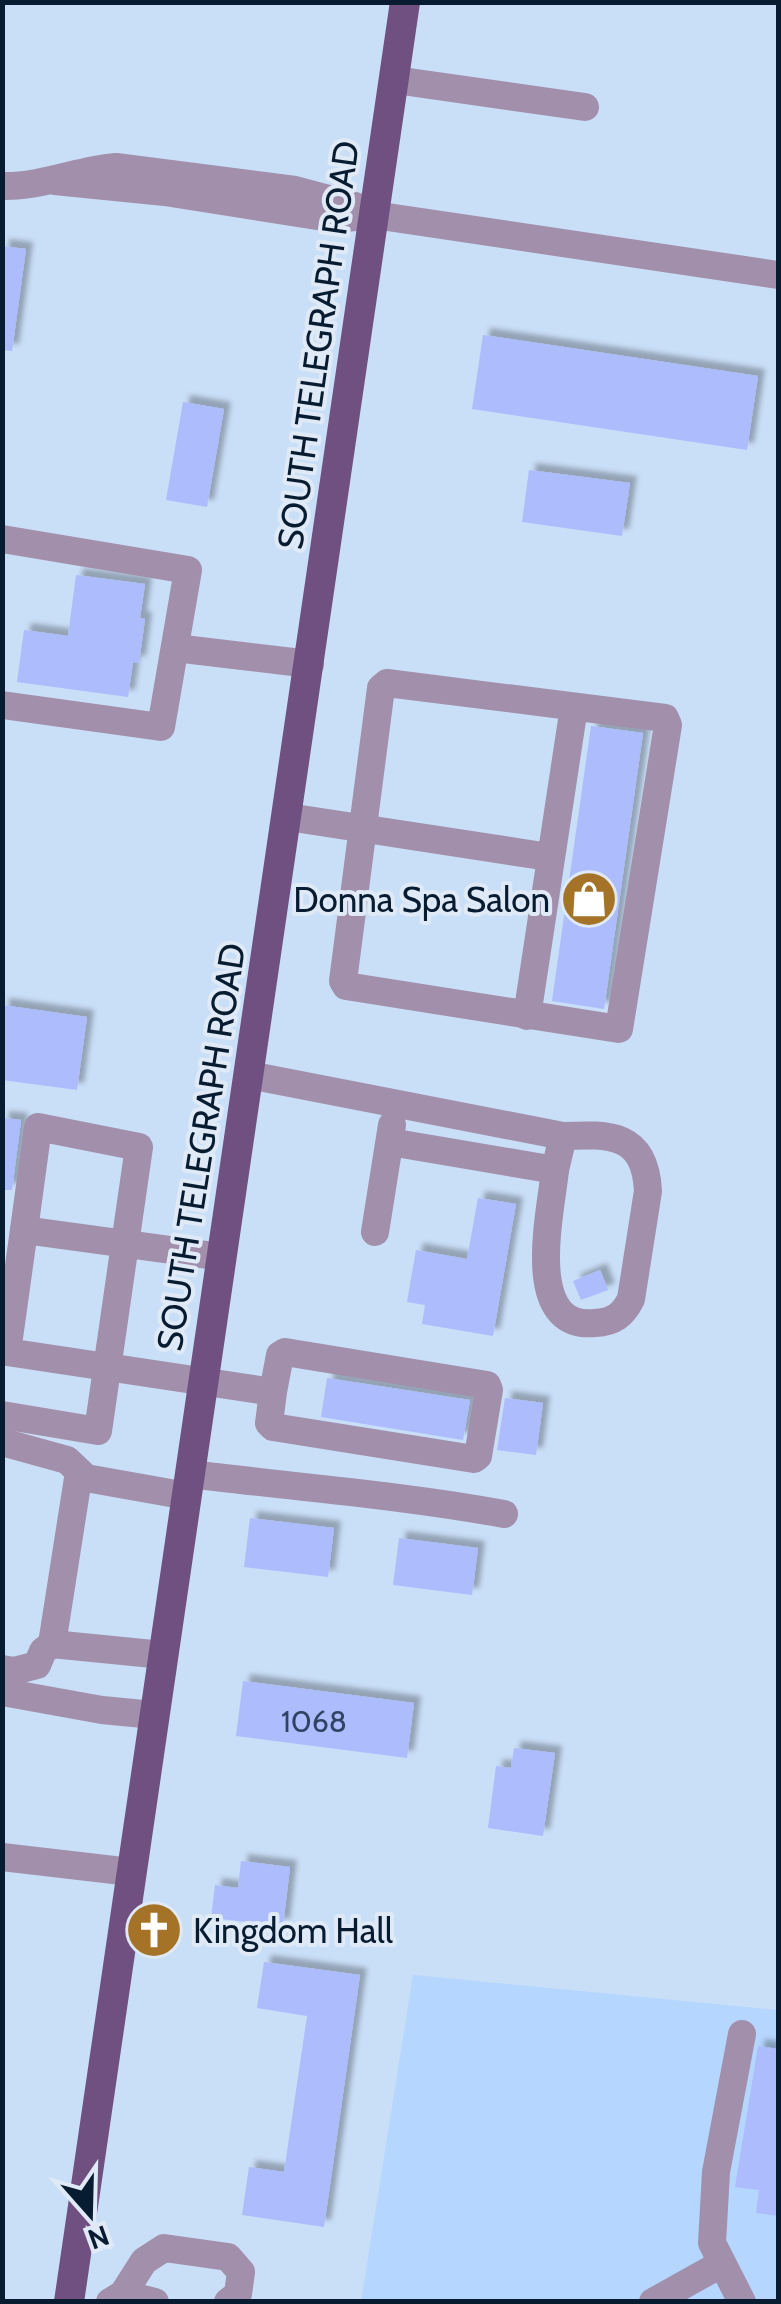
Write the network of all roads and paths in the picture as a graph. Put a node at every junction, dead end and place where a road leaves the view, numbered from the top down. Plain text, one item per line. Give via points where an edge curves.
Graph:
1 (406, 2) edge
2 (394, 80) junction
3 (585, 107) dead end
4 (2, 186) edge
5 (374, 215) junction
6 (778, 275) edge
7 (4, 548) edge
8 (175, 648) junction
9 (310, 664) junction
10 (2, 705) edge
11 (574, 706) junction
12 (288, 817) junction
13 (365, 829) junction
14 (549, 857) junction
15 (527, 1016) junction
16 (249, 1075) junction
17 (396, 1104) junction
18 (563, 1136) junction
19 (390, 1142) junction
20 (556, 1170) junction
21 (375, 1232) dead end
22 (16, 1238) edge
23 (126, 1243) junction
24 (222, 1257) junction
25 (5, 1363) edge
26 (108, 1368) junction
27 (203, 1382) junction
28 (273, 1392) junction
29 (2, 1415) edge
30 (2, 1442) edge
31 (79, 1472) junction
32 (188, 1485) junction
33 (504, 1514) dead end
34 (52, 1644) junction
35 (163, 1655) junction
36 (2, 1669) edge
37 (2, 1692) edge
38 (154, 1715) junction
39 (2, 1856) edge
40 (131, 1872) junction
41 (742, 2034) dead end
42 (722, 2264) junction
43 (117, 2298) edge
44 (68, 2302) edge
45 (155, 2302) edge
46 (228, 2302) edge
47 (653, 2302) edge
48 (742, 2302) edge

1 - 2 main road, SOUTH TELEGRAPH ROAD
2 - 3 street
2 - 5 main road, SOUTH TELEGRAPH ROAD
4 - 5 street via 116,167 204,188 295,190
5 - 6 street
5 - 9 main road, SOUTH TELEGRAPH ROAD
7 - 8 street via 188,570
8 - 9 street
8 - 10 street via 161,727
9 - 12 main road, SOUTH TELEGRAPH ROAD
11 - 13 street via 383,684
11 - 14 street
11 - 15 street via 666,718 668,725 621,1026
12 - 13 street
12 - 16 main road, SOUTH TELEGRAPH ROAD
13 - 14 street
13 - 15 street via 346,986
14 - 15 street
16 - 17 street
16 - 24 main road, SOUTH TELEGRAPH ROAD
17 - 18 street
17 - 19 street
18 - 20 street
18 - 20 street via 623,1138 647,1174 631,1298 624,1314 609,1321 576,1323 549,1295 545,1269
19 - 20 street
19 - 21 street
22 - 23 street
22 - 23 street via 38,1126 139,1147
22 - 25 street
23 - 24 street
23 - 26 street
24 - 27 main road, SOUTH TELEGRAPH ROAD
25 - 26 street
26 - 27 street
26 - 29 street via 98,1431
27 - 28 street
27 - 32 main road, SOUTH TELEGRAPH ROAD
28 - 28 street via 284,1352 489,1390 474,1459 273,1427
30 - 31 street via 67,1460
31 - 32 street via 86,1478
31 - 34 street
32 - 33 street via 333,1489
32 - 35 main road, SOUTH TELEGRAPH ROAD
34 - 35 street
34 - 36 street via 37,1665
35 - 38 main road, SOUTH TELEGRAPH ROAD
37 - 38 street
38 - 40 main road, SOUTH TELEGRAPH ROAD
39 - 40 street
40 - 44 main road, SOUTH TELEGRAPH ROAD
41 - 42 street via 716,2172 712,2243
42 - 47 street
42 - 48 street
43 - 45 street
43 - 46 street via 144,2261 164,2248 182,2248 228,2258 241,2272 238,2294

